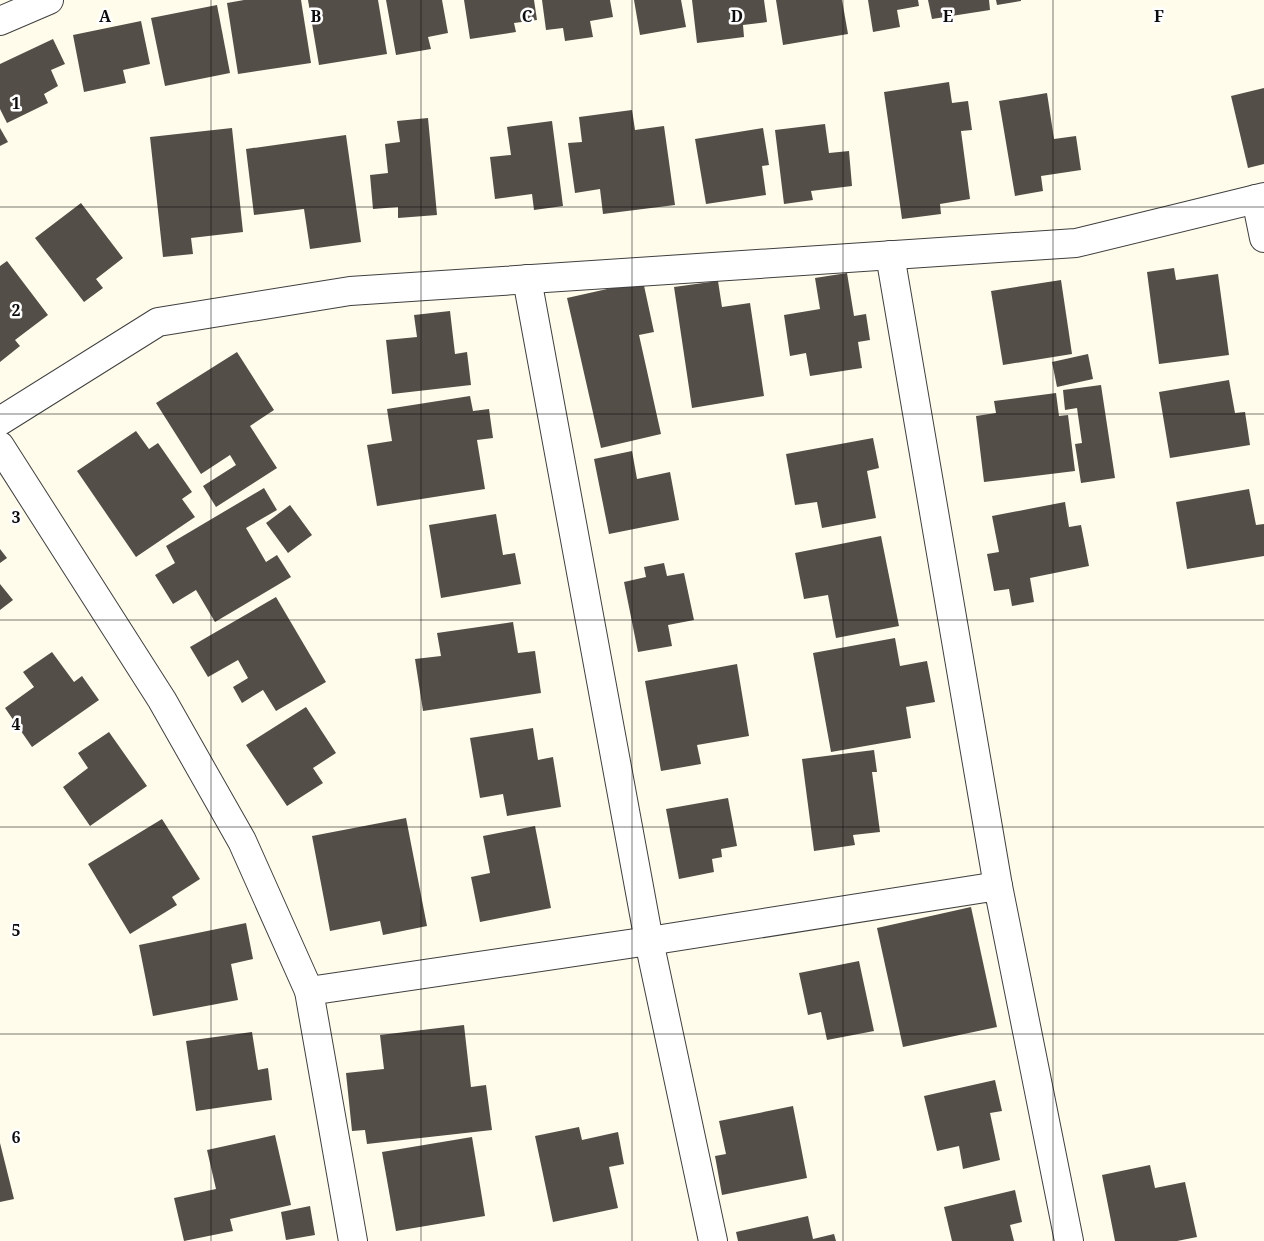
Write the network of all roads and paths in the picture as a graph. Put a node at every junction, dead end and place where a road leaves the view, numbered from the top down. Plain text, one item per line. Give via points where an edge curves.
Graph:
1 (49, 0) edge
2 (0, 21) edge
3 (1260, 198) edge
4 (1264, 238) edge
5 (890, 255) junction
6 (527, 279) junction
7 (0, 421) edge
8 (0, 446) edge
9 (998, 886) junction
10 (650, 941) junction
11 (309, 991) junction
12 (353, 1241) edge
13 (713, 1241) edge
14 (1069, 1241) edge

1 - 2 street
3 - 4 street
3 - 5 street via 1076,243
5 - 6 street
5 - 9 street
6 - 7 street via 350,291 158,322
6 - 10 street
8 - 11 street via 162,700 242,841
9 - 10 street
9 - 14 street
10 - 11 street
10 - 13 street
11 - 12 street

